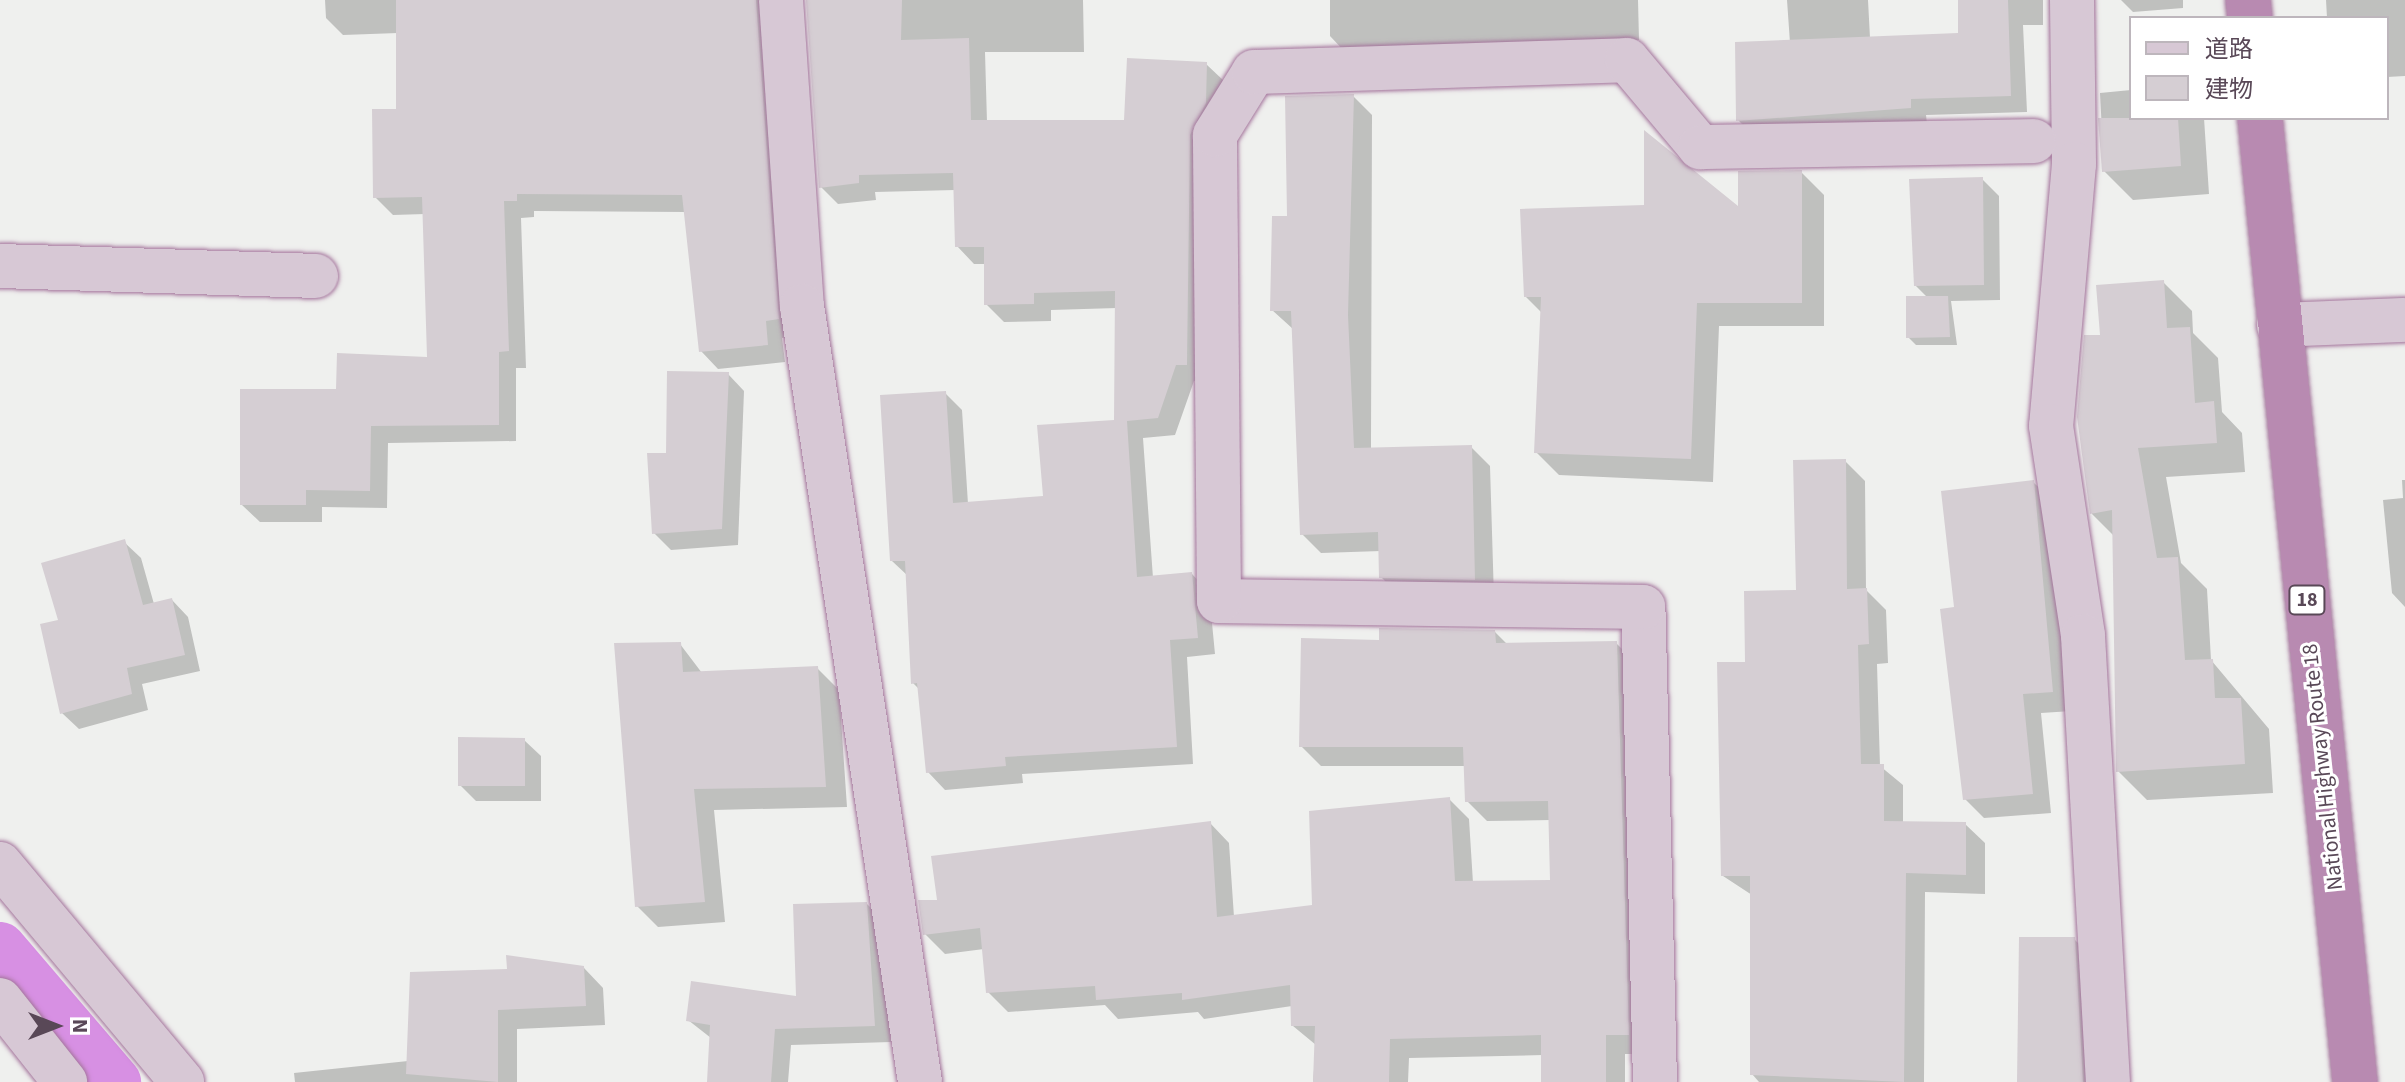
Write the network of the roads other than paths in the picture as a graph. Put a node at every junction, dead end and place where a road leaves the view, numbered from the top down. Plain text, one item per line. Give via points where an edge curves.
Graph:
1 (781, 0) edge
2 (2072, 0) edge
3 (2260, 120) edge
4 (2034, 141) dead end
5 (0, 266) edge
6 (316, 276) dead end
7 (2405, 320) edge
8 (2279, 325) junction
9 (0, 864) edge
10 (0, 1000) edge
11 (65, 1082) edge
12 (182, 1082) edge
13 (920, 1082) edge
14 (1655, 1082) edge
15 (2108, 1082) edge
16 (2355, 1082) edge

1 - 13 street via 802,306
2 - 15 street via 2074,164 2051,426 2083,636
3 - 8 highway, National Highway Route 18 / 18
4 - 14 street via 1700,147 1627,60 1254,72 1215,135 1219,601 1643,607
5 - 6 street
7 - 8 street
8 - 16 highway, National Highway Route 18 / 18
9 - 12 street
10 - 11 street

